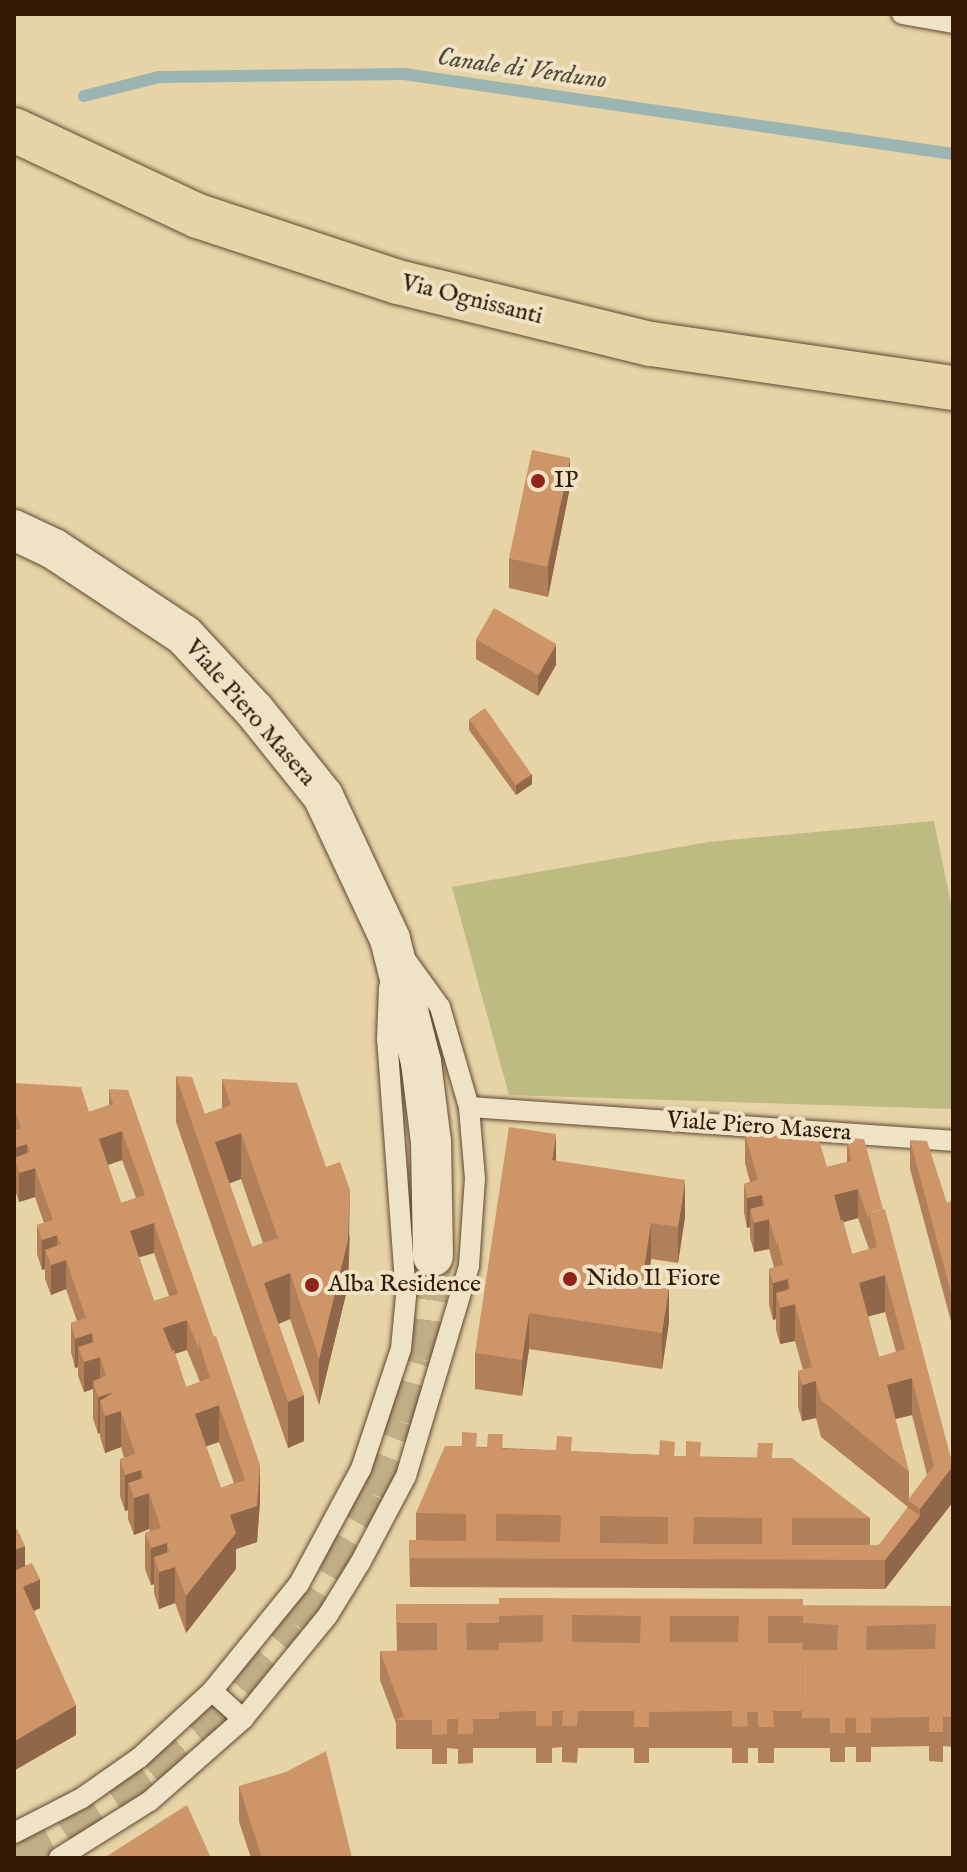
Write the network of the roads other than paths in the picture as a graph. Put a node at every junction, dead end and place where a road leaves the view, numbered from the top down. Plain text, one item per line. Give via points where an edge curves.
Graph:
1 (902, 14) edge
2 (953, 23) edge
3 (14, 130) edge
4 (953, 388) edge
5 (14, 530) edge
6 (390, 939) junction
7 (469, 1107) junction
8 (953, 1141) edge
9 (433, 1256) tunnel mouth
10 (212, 1691) junction
11 (243, 1719) junction
12 (14, 1833) edge
13 (59, 1858) edge

1 - 2 lane
3 - 4 main road, Via Ognissanti via 198,216 398,282 651,344
5 - 6 street, Viale Piero Masera via 54,549 184,635 254,710 323,796
6 - 7 lane via 440,1007
6 - 9 street, Viale Piero Masera via 421,1062 431,1142
6 - 10 lane via 387,1040 406,1296 401,1349 361,1469 327,1539 299,1584
7 - 8 lane, Viale Piero Masera
7 - 11 lane via 475,1179 469,1266 406,1476 328,1615
10 - 11 lane
10 - 12 lane via 139,1758 82,1798
11 - 13 lane via 150,1801

